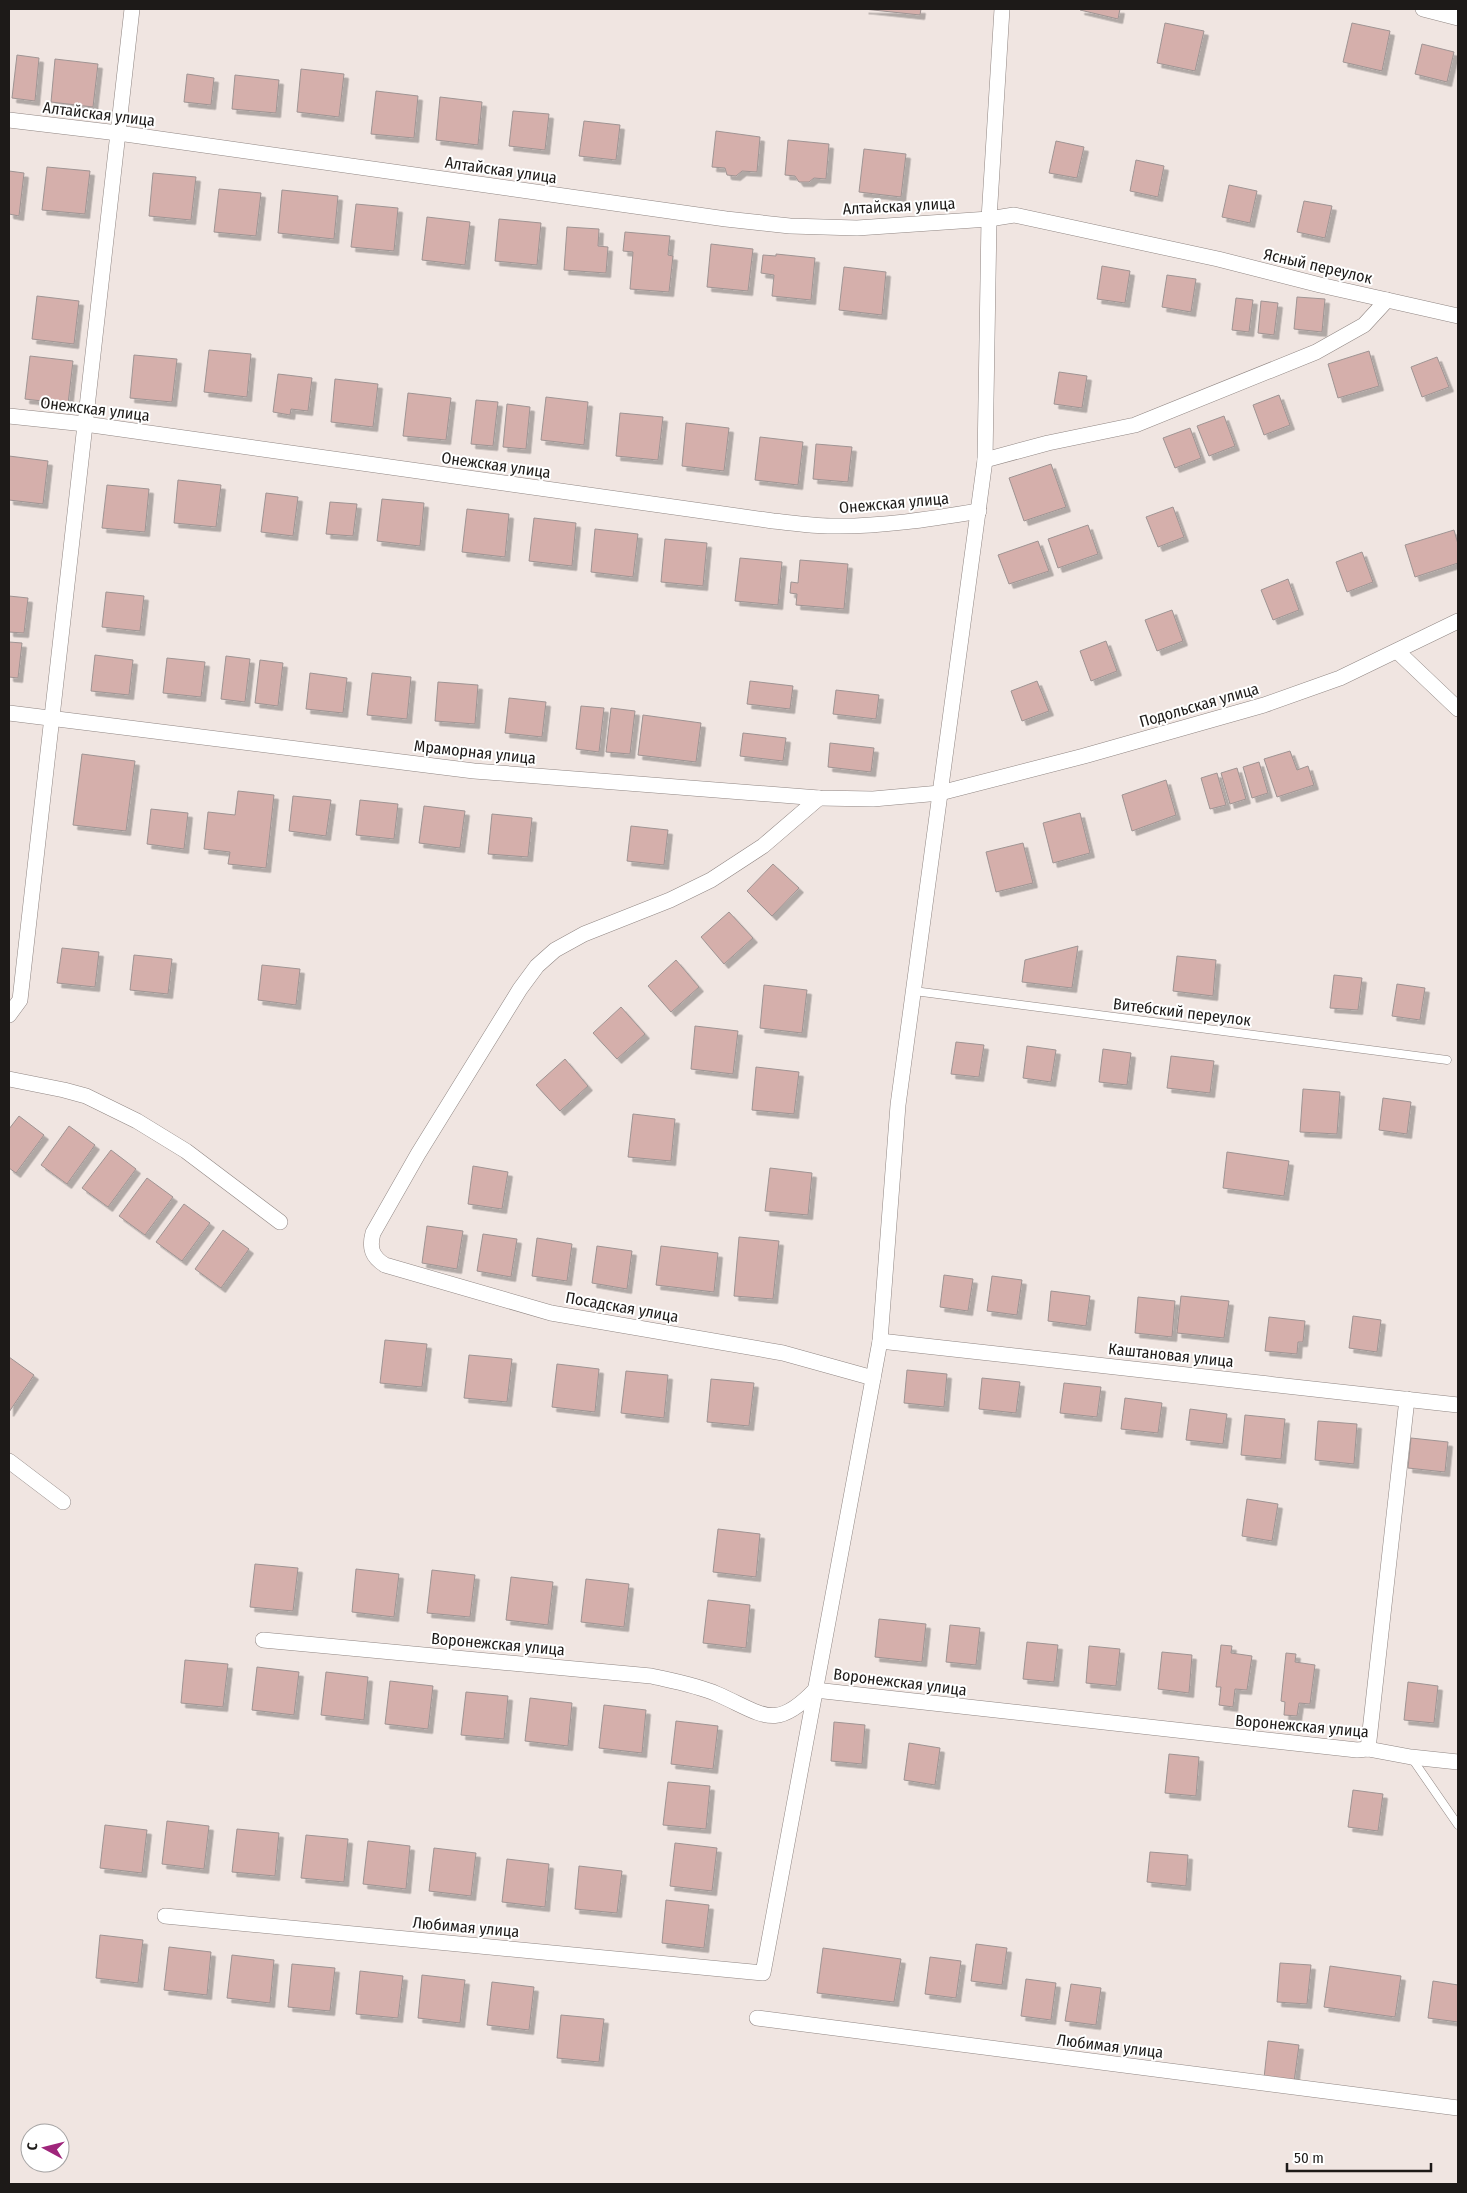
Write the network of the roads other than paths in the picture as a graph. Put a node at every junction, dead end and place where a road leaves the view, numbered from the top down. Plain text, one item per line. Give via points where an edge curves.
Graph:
1 (132, 9) edge
2 (1002, 9) edge
3 (1423, 9) edge
4 (1458, 18) edge
5 (9, 120) edge
6 (118, 133) junction
7 (989, 219) junction
8 (1387, 300) junction
9 (1458, 316) edge
10 (9, 416) edge
11 (85, 424) junction
12 (985, 460) junction
13 (979, 511) junction
14 (1458, 622) edge
15 (1398, 652) junction
16 (1458, 709) edge
17 (9, 714) edge
18 (53, 719) junction
19 (940, 793) junction
20 (818, 798) junction
21 (914, 991) junction
22 (9, 1015) edge
23 (1446, 1060) dead end
24 (9, 1080) edge
25 (280, 1222) dead end
26 (880, 1341) junction
27 (873, 1378) junction
28 (1407, 1399) junction
29 (1458, 1405) edge
30 (9, 1461) edge
31 (62, 1502) dead end
32 (263, 1640) dead end
33 (815, 1690) junction
34 (1368, 1749) junction
35 (1411, 1757) junction
36 (1458, 1762) edge
37 (1458, 1825) edge
38 (165, 1916) dead end
39 (757, 2018) dead end
40 (1458, 2108) edge

1 - 6 street
2 - 7 street
3 - 4 street
5 - 6 street, Алтайская улица
6 - 7 street, Алтайская улица via 726,220 857,228
6 - 11 street
7 - 8 street, Ясный переулок via 1014,215
7 - 12 street
8 - 9 street
8 - 12 street, Ясный переулок via 1364,325 1316,352 1134,425
10 - 11 street, Онежская улица
11 - 13 street, Онежская улица via 773,521 830,526 867,525
11 - 18 street
12 - 13 street
13 - 19 street
14 - 15 street, Подольская улица
15 - 16 street
15 - 19 street, Подольская улица via 1340,678 1264,704
17 - 18 street, Мраморная улица
18 - 20 street, Мраморная улица via 474,771
18 - 22 street via 20,1000
19 - 20 street, Мраморная улица via 874,799
19 - 21 street
20 - 27 street, Посадская улица via 763,846 712,880 584,934 554,950 537,966 418,1154 370,1243 376,1260 385,1265 551,1313 783,1353
21 - 23 lane, Витебский переулок
21 - 26 street via 898,1105
24 - 25 street via 86,1096 137,1121 186,1151
26 - 27 street
26 - 28 street, Каштановая улица
27 - 33 street
28 - 29 street, Каштановая улица
28 - 34 street
30 - 31 street
32 - 33 street, Воронежская улица via 651,1676 717,1694 741,1707 775,1716 791,1712
33 - 34 street, Воронежская улица via 1184,1732
33 - 38 street, Любимая улица via 763,1973
34 - 35 street, Воронежская улица
35 - 36 street, Воронежская улица
35 - 37 lane
39 - 40 street, Любимая улица

